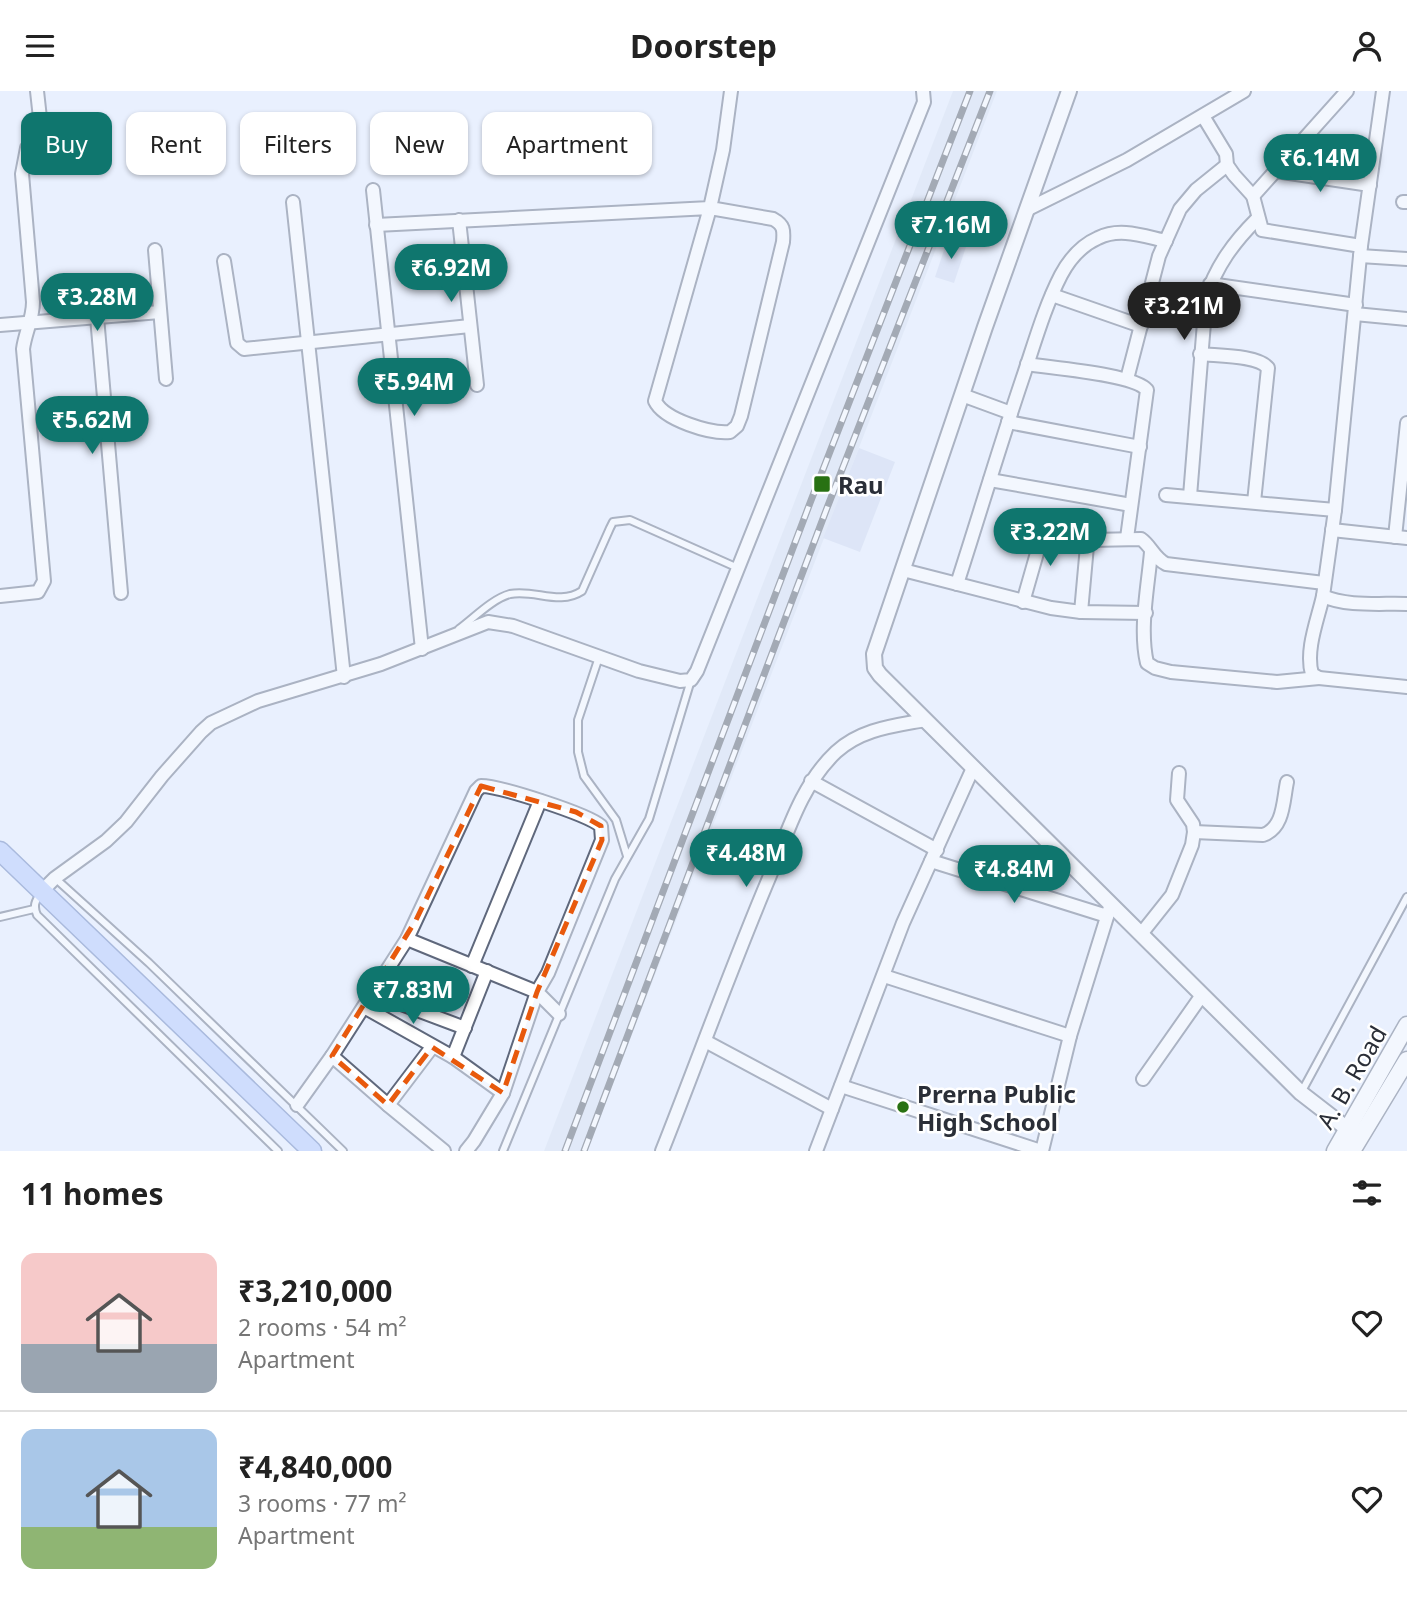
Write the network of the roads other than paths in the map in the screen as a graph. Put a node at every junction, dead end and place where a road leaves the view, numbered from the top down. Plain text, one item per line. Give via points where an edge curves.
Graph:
1 (37, 91) edge
2 (731, 91) edge
3 (923, 91) edge
4 (1069, 91) edge
5 (1244, 91) edge
6 (1347, 91) edge
7 (1383, 91) edge
8 (1230, 95) edge
9 (1203, 116) junction
10 (1227, 165) junction
11 (1276, 171) junction
12 (1370, 185) junction
13 (373, 190) dead end
14 (1253, 196) junction
15 (293, 202) dead end
16 (710, 208) junction
17 (1028, 209) junction
18 (1257, 219) junction
19 (459, 220) junction
20 (376, 225) junction
21 (1166, 241) junction
22 (155, 250) dead end
23 (1361, 251) junction
24 (1407, 259) edge
25 (224, 261) dead end
26 (1210, 284) junction
27 (1052, 295) junction
28 (1355, 309) junction
29 (160, 313) junction
30 (97, 317) junction
31 (1407, 319) edge
32 (31, 322) junction
33 (0, 325) edge
34 (470, 326) junction
35 (1141, 326) junction
36 (388, 335) junction
37 (308, 343) junction
38 (1200, 353) junction
39 (1027, 364) junction
40 (166, 379) dead end
41 (1127, 379) junction
42 (477, 385) dead end
43 (962, 395) junction
44 (1010, 417) junction
45 (1407, 423) edge
46 (1140, 447) junction
47 (990, 480) junction
48 (1166, 495) dead end
49 (1189, 496) junction
50 (1254, 502) junction
51 (1131, 505) junction
52 (1335, 510) junction
53 (1045, 525) dead end
54 (1332, 530) junction
55 (1127, 538) junction
56 (1401, 538) edge
57 (1152, 552) junction
58 (738, 568) junction
59 (903, 570) junction
60 (957, 584) junction
61 (1324, 589) junction
62 (121, 593) dead end
63 (0, 596) edge
64 (1023, 602) junction
65 (1407, 604) edge
66 (1081, 612) junction
67 (1146, 613) junction
68 (447, 638) junction
69 (422, 649) junction
70 (599, 657) junction
71 (344, 677) junction
72 (1319, 678) junction
73 (691, 680) junction
74 (1407, 687) edge
75 (925, 720) junction
76 (973, 768) junction
77 (1179, 773) dead end
78 (811, 781) junction
79 (1287, 782) dead end
80 (540, 801) junction
81 (1194, 832) junction
82 (0, 851) edge
83 (627, 856) junction
84 (934, 856) junction
85 (55, 878) junction
86 (1407, 897) edge
87 (38, 900) junction
88 (1109, 910) junction
89 (0, 917) edge
90 (1141, 934) junction
91 (407, 939) junction
92 (472, 965) junction
93 (487, 971) junction
94 (884, 976) junction
95 (537, 992) junction
96 (372, 993) junction
97 (1202, 995) junction
98 (364, 1007) junction
99 (559, 1014) junction
100 (1407, 1025) edge
101 (465, 1028) junction
102 (1070, 1037) junction
103 (705, 1041) junction
104 (432, 1047) junction
105 (332, 1056) junction
106 (453, 1057) junction
107 (1407, 1060) edge
108 (1143, 1079) dead end
109 (841, 1086) junction
110 (503, 1093) junction
111 (1301, 1093) junction
112 (297, 1105) junction
113 (388, 1105) junction
114 (832, 1109) junction
115 (1353, 1139) edge
116 (278, 1151) edge
117 (312, 1151) edge
118 (343, 1151) edge
119 (444, 1151) edge
120 (466, 1151) edge
121 (503, 1151) edge
122 (662, 1151) edge
123 (816, 1151) edge
124 (1041, 1151) edge
125 (1335, 1151) edge

1 - 32 street via 41,127 27,148 22,174
2 - 16 street
3 - 58 street via 924,102
4 - 17 street
5 - 8 street
6 - 11 street
7 - 12 street
8 - 9 street
9 - 10 street via 1226,154
9 - 17 street
10 - 14 street
10 - 21 street via 1186,200
11 - 12 street
11 - 14 street
12 - 23 street
13 - 20 street
14 - 18 street
15 - 37 street
16 - 16 street via 656,401 667,415 721,433 730,432 741,416 784,231 773,219
16 - 19 street
17 - 43 street
18 - 23 street via 1262,230
18 - 26 street via 1233,244
19 - 20 street
19 - 34 street
20 - 36 street
21 - 27 street via 1126,233 1096,238 1074,257
21 - 35 street
22 - 29 street
23 - 24 street
23 - 28 street
25 - 37 street via 237,344 257,349
26 - 28 street
26 - 38 street
27 - 35 street
27 - 39 street
28 - 31 street
28 - 52 street
29 - 30 street
29 - 40 street
30 - 32 street
30 - 62 street
32 - 33 street
32 - 63 street via 23,349 44,581 38,592
34 - 36 street
34 - 42 street
35 - 41 street
36 - 37 street
36 - 69 street
37 - 71 street
38 - 49 street
38 - 50 street via 1252,359 1268,368
39 - 41 street
39 - 44 street
41 - 46 street via 1147,390
43 - 44 street
43 - 59 street
44 - 46 street
44 - 47 street
45 - 56 street
46 - 51 street
47 - 51 street
47 - 60 street
48 - 49 street
49 - 50 street
50 - 52 street
51 - 55 street
52 - 54 street
53 - 64 street
54 - 56 street
54 - 61 street
55 - 57 street via 1141,539
55 - 66 street via 1090,540
57 - 61 street via 1166,564
57 - 67 street
58 - 68 lane via 622,519 613,522 582,591 564,598 502,597
58 - 73 street
59 - 60 street
59 - 75 street via 873,660 880,675
60 - 64 street
61 - 65 street via 1331,599
61 - 72 street via 1310,666
64 - 66 street
66 - 67 street
67 - 72 street via 1145,653 1147,663 1155,669 1277,682
68 - 69 street
68 - 70 street via 496,622
69 - 71 street
70 - 73 street via 671,680
70 - 83 lane via 578,720 578,752 584,776 615,820
71 - 85 street via 258,701 211,723 126,822
72 - 74 street
73 - 83 lane via 657,798
75 - 76 street
75 - 78 street via 869,731 836,752
76 - 84 street
76 - 88 street
77 - 81 street via 1177,800
78 - 84 street
78 - 103 street
79 - 81 street via 1281,816 1271,832
80 - 91 street via 487,786 475,791
80 - 92 street
80 - 95 street via 594,820 601,826 603,840
81 - 90 street via 1172,895
82 - 87 main road
83 - 99 lane
84 - 88 street
84 - 94 street
85 - 87 street
85 - 112 lane
86 - 111 lane
87 - 89 lane
87 - 116 lane via 41,919
87 - 117 main road via 118,966
88 - 90 street
88 - 102 street
90 - 97 street
91 - 92 street
91 - 96 street
92 - 93 street
93 - 95 street
93 - 101 street
94 - 102 street
94 - 109 street
95 - 99 street
95 - 110 street
96 - 98 street
96 - 101 street
97 - 108 street
97 - 111 street
98 - 104 street
98 - 105 street
99 - 121 lane
100 - 115 main road, A. B. Road
101 - 106 street
102 - 124 street
103 - 114 street
103 - 122 street
104 - 106 street
104 - 113 street
105 - 112 street
105 - 113 street
106 - 110 street
107 - 115 main road, A. B. Road
109 - 114 street
109 - 124 street
110 - 120 street
111 - 115 street
112 - 118 lane
113 - 119 street
114 - 123 street
115 - 125 main road, A. B. Road

